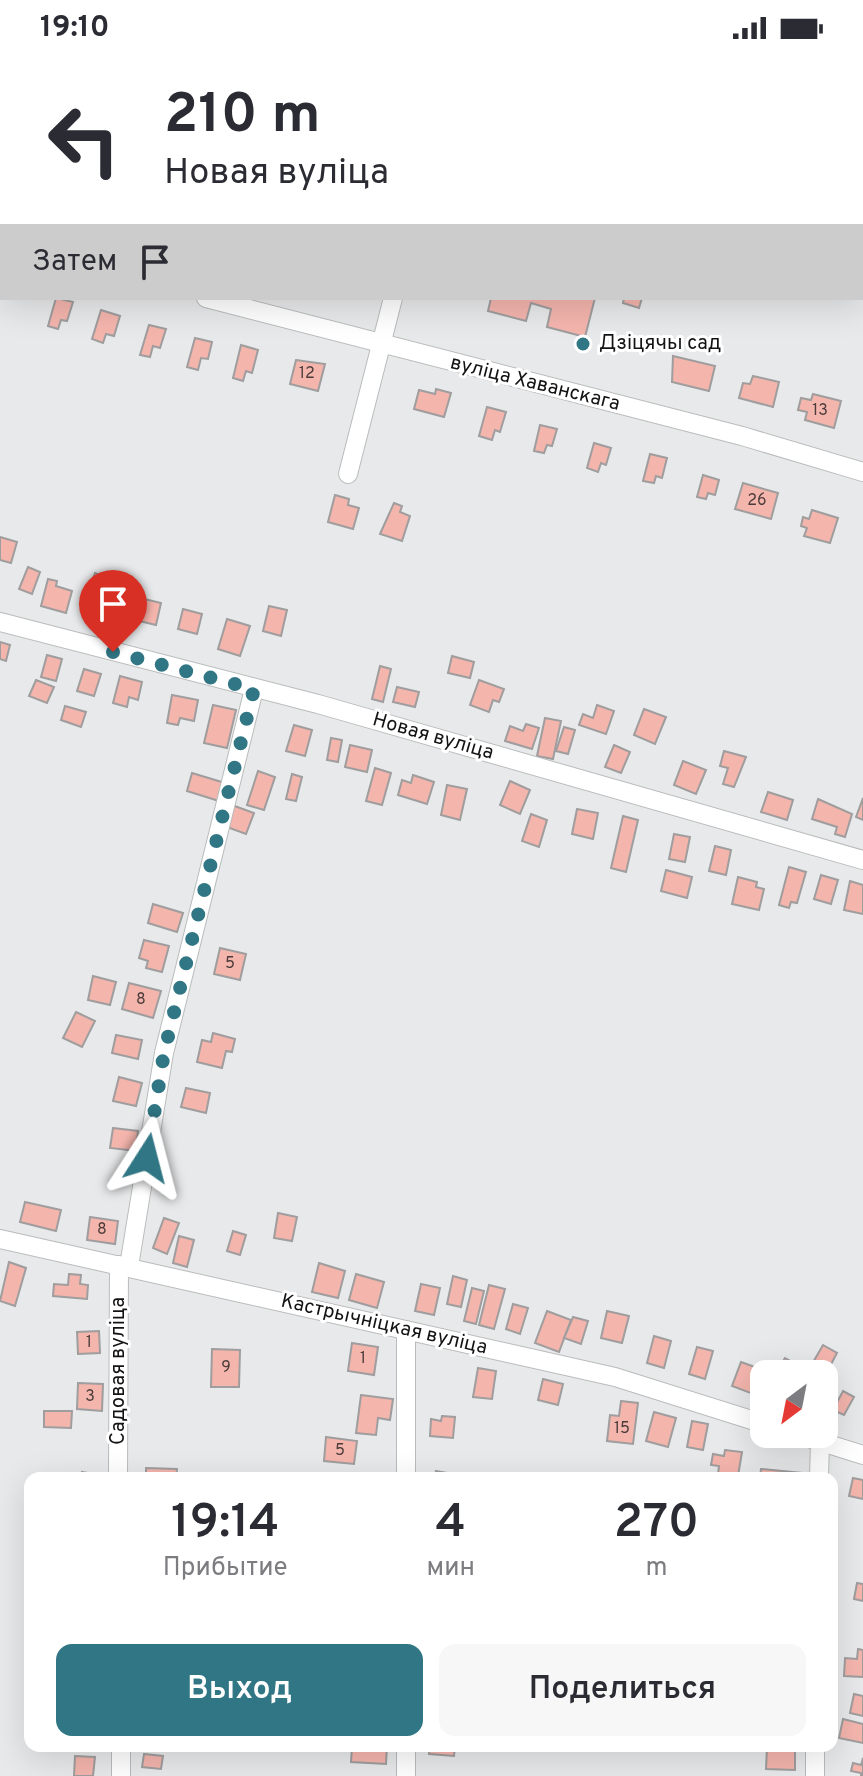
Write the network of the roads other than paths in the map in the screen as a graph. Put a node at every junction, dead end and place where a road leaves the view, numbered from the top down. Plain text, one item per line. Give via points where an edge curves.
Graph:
1 (213, 300) edge
2 (392, 300) edge
3 (381, 345) junction
4 (863, 472) edge
5 (348, 474) dead end
6 (0, 622) edge
7 (254, 689) junction
8 (863, 860) edge
9 (0, 1239) edge
10 (124, 1265) junction
11 (406, 1330) junction
12 (750, 1420) edge
13 (838, 1447) edge
14 (820, 1448) edge
15 (863, 1455) edge
16 (118, 1472) edge
17 (406, 1472) edge
18 (819, 1472) edge
19 (121, 1752) edge
20 (406, 1752) edge
21 (815, 1752) edge
22 (121, 1776) edge
23 (406, 1776) edge
24 (815, 1776) edge

1 - 3 street, вуліца Хаванскага
2 - 3 street
3 - 4 street, вуліца Хаванскага
3 - 5 street
6 - 7 street, Новая вуліца
7 - 8 street, Новая вуліца
7 - 10 street, Садовая вуліца via 164,1053
9 - 10 street, Кастрычніцкая вуліца
10 - 11 street, Кастрычніцкая вуліца
10 - 16 street, Садовая вуліца
11 - 12 street, Кастрычніцкая вуліца via 615,1377
11 - 17 street
13 - 15 street
14 - 18 street
19 - 22 street
20 - 23 street
21 - 24 street

